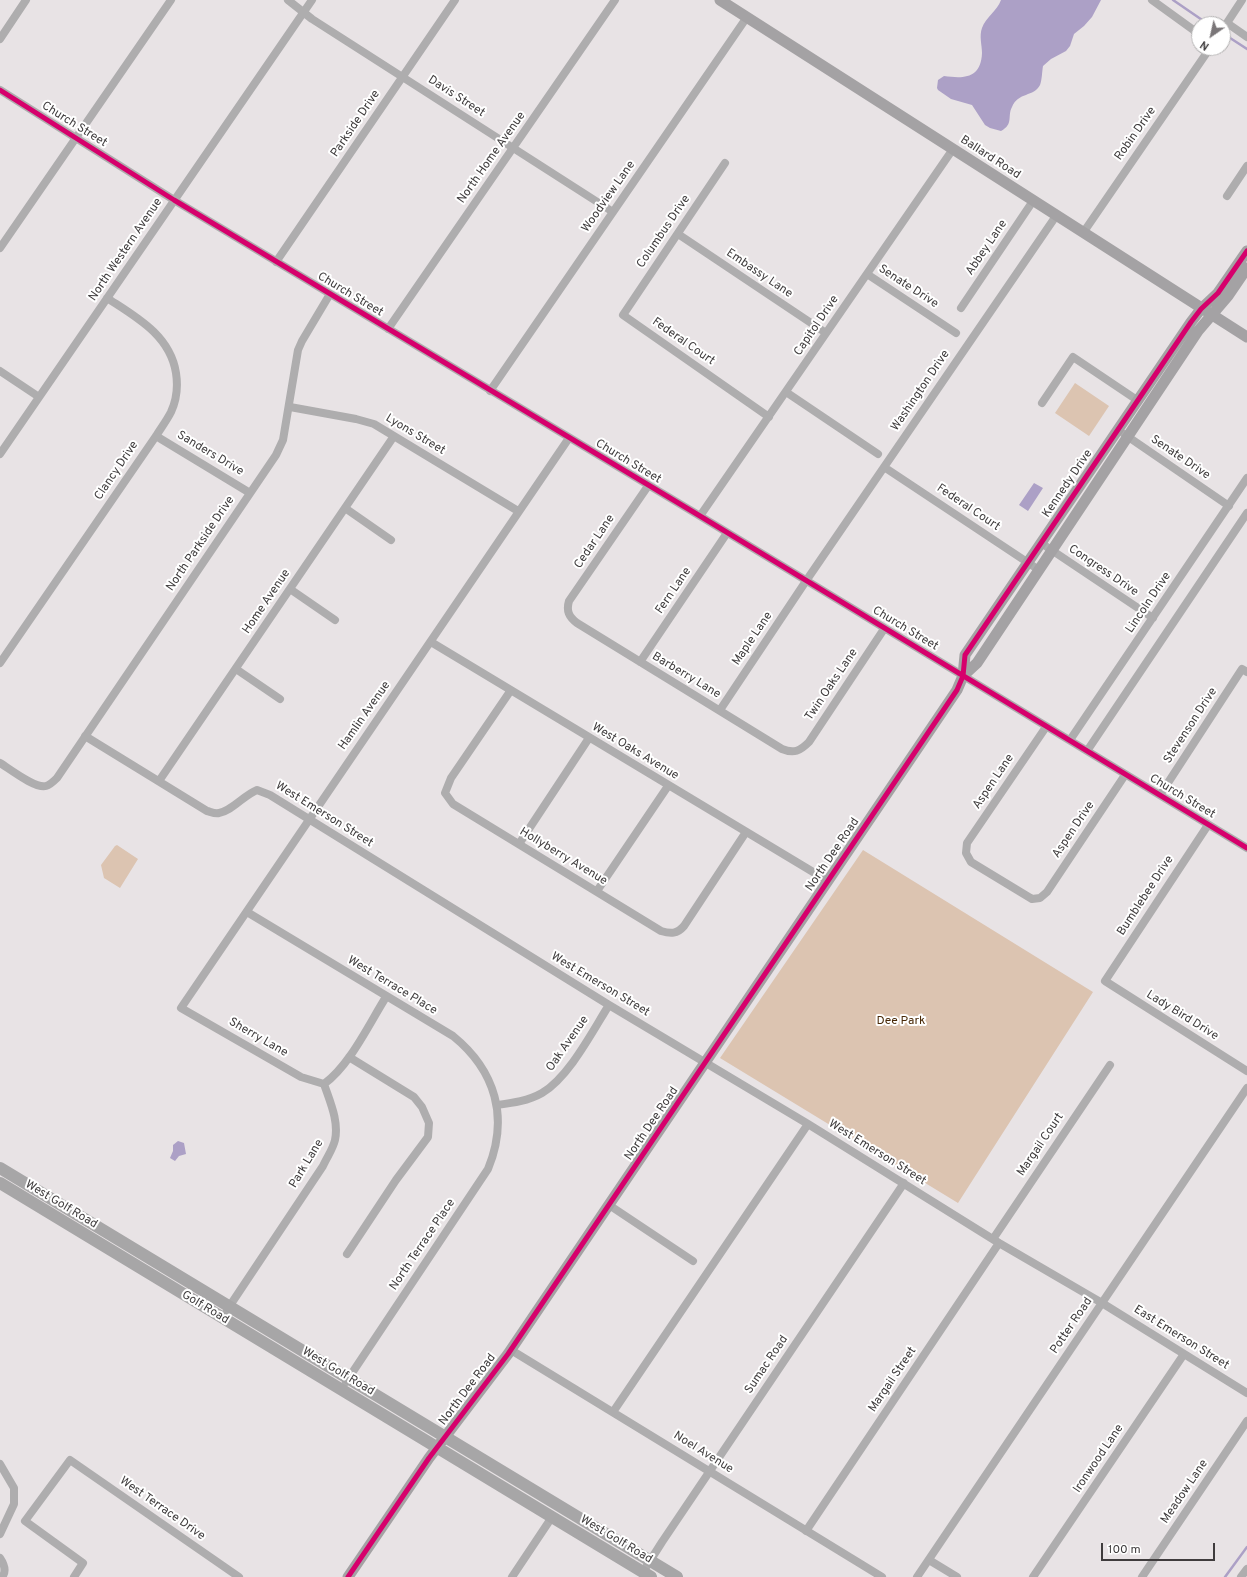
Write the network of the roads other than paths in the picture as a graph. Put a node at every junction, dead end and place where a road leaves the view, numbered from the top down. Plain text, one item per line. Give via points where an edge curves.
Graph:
1 (26, 0) edge
2 (170, 0) edge
3 (288, 0) edge
4 (312, 0) edge
5 (455, 0) edge
6 (615, 0) edge
7 (720, 0) edge
8 (1152, 0) edge
9 (1242, 0) edge
10 (304, 12) junction
11 (747, 17) junction
12 (1231, 17) edge
13 (1191, 28) edge
14 (1231, 29) edge
15 (1247, 37) edge
16 (0, 39) edge
17 (1205, 56) edge
18 (403, 77) junction
19 (0, 90) edge
20 (76, 138) junction
21 (514, 148) junction
22 (953, 149) junction
23 (725, 163) dead end
24 (1247, 166) edge
25 (1227, 196) dead end
26 (174, 200) junction
27 (1033, 201) junction
28 (613, 212) junction
29 (1056, 216) junction
30 (1083, 233) junction
31 (678, 234) junction
32 (0, 248) edge
33 (1247, 250) edge
34 (276, 262) junction
35 (1247, 268) edge
36 (867, 274) junction
37 (330, 294) junction
38 (108, 298) junction
39 (961, 308) dead end
40 (1201, 309) junction
41 (623, 315) joint
42 (1211, 315) junction
43 (388, 329) junction
44 (826, 333) junction
45 (956, 333) dead end
46 (1247, 337) edge
47 (0, 371) edge
48 (490, 391) junction
49 (786, 392) junction
50 (39, 397) junction
51 (1137, 400) junction
52 (1042, 403) dead end
53 (290, 407) junction
54 (769, 417) junction
55 (1117, 429) junction
56 (156, 436) junction
57 (394, 436) junction
58 (1128, 437) junction
59 (569, 438) junction
60 (0, 454) edge
61 (878, 454) dead end
62 (884, 467) junction
63 (1247, 478) edge
64 (648, 486) junction
65 (250, 493) junction
66 (1229, 506) junction
67 (345, 508) junction
68 (518, 511) junction
69 (1247, 513) edge
70 (700, 516) junction
71 (727, 533) junction
72 (391, 540) dead end
73 (1041, 543) junction
74 (1052, 551) junction
75 (1028, 563) junction
76 (1039, 570) junction
77 (806, 581) junction
78 (290, 589) junction
79 (568, 614) joint
80 (1152, 618) junction
81 (335, 620) dead end
82 (884, 629) junction
83 (431, 642) junction
84 (640, 662) junction
85 (0, 664) edge
86 (236, 669) junction
87 (1245, 671) edge
88 (963, 676) junction
89 (511, 690) junction
90 (280, 699) dead end
91 (720, 710) junction
92 (1046, 727) junction
93 (85, 736) junction
94 (589, 738) junction
95 (1070, 740) junction
96 (797, 751) joint
97 (1087, 751) junction
98 (0, 763) edge
99 (1126, 775) junction
100 (159, 782) junction
101 (668, 786) junction
102 (1160, 795) junction
103 (309, 820) junction
104 (1208, 825) junction
105 (746, 832) junction
106 (519, 844) junction
107 (1247, 848) edge
108 (828, 881) junction
109 (597, 891) junction
110 (1040, 898) joint
111 (247, 912) junction
112 (1105, 981) joint
113 (386, 996) junction
114 (609, 1005) junction
115 (181, 1008) joint
116 (349, 1057) junction
117 (705, 1062) junction
118 (1110, 1065) dead end
119 (1247, 1071) edge
120 (324, 1084) junction
121 (1247, 1088) edge
122 (497, 1105) junction
123 (808, 1124) junction
124 (0, 1168) edge
125 (0, 1183) edge
126 (904, 1183) junction
127 (609, 1205) junction
128 (996, 1241) junction
129 (116, 1253) joint
130 (347, 1254) dead end
131 (693, 1261) dead end
132 (1102, 1303) junction
133 (229, 1306) junction
134 (222, 1318) junction
135 (511, 1350) junction
136 (1184, 1354) junction
137 (295, 1362) joint
138 (348, 1378) junction
139 (341, 1389) junction
140 (1247, 1393) edge
141 (613, 1412) junction
142 (1247, 1421) edge
143 (445, 1437) junction
144 (437, 1448) junction
145 (0, 1464) edge
146 (709, 1471) junction
147 (552, 1517) junction
148 (806, 1530) junction
149 (0, 1534) edge
150 (0, 1558) edge
151 (929, 1560) junction
152 (650, 1561) junction
153 (1247, 1569) edge
154 (648, 1576) edge
155 (2, 1577) edge
156 (74, 1577) edge
157 (239, 1577) edge
158 (348, 1577) edge
159 (512, 1577) edge
160 (677, 1577) edge
161 (882, 1577) edge
162 (917, 1577) edge
163 (956, 1577) edge
164 (1033, 1577) edge
165 (1142, 1577) edge
166 (1241, 1577) edge

1 - 16 street
2 - 20 street
3 - 10 street, Davis Street
4 - 10 street, North Western Avenue
5 - 18 street, Parkside Drive
6 - 21 street, North Home Avenue
7 - 11 street, Ballard Road
8 - 13 street
9 - 12 street
10 - 18 street, Davis Street
10 - 26 street, North Western Avenue
11 - 22 street, Ballard Road
11 - 28 street, Woodview Lane
14 - 15 street
17 - 30 street, Robin Drive
18 - 21 street, Davis Street
18 - 34 street, Parkside Drive
19 - 20 street, Church Street
20 - 26 street, Church Street
20 - 32 street
21 - 28 street, Davis Street
21 - 43 street, North Home Avenue
22 - 27 street, Ballard Road
22 - 36 street, Capitol Drive
23 - 31 street, Columbus Drive
24 - 25 street
26 - 34 street, Church Street
26 - 38 street, North Western Avenue
27 - 29 street, Ballard Road
27 - 39 street, Abbey Lane
28 - 48 street, Woodview Lane
29 - 30 street, Ballard Road
29 - 62 street, Washington Drive
30 - 40 street, Ballard Road
31 - 41 street, Columbus Drive
31 - 44 street, Embassy Lane
33 - 40 street via 1218,293
34 - 37 street, Church Street
35 - 42 street
36 - 44 street, Capitol Drive
36 - 45 street, Senate Drive
37 - 43 street, Church Street
37 - 53 street, North Parkside Drive via 298,350
38 - 50 street, North Western Avenue
38 - 56 street, Clancy Drive via 156,333 172,356 177,382 176,395 171,411
40 - 42 street, Ballard Road
40 - 51 street, Kennedy Drive
41 - 54 street, Federal Court
42 - 46 street, Ballard Road
42 - 58 street, Kennedy Drive
43 - 48 street, Church Street
44 - 49 street, Capitol Drive
47 - 50 street
48 - 59 street, Church Street
49 - 54 street, Capitol Drive
49 - 61 street
50 - 60 street, North Western Avenue
51 - 52 street via 1073,357
51 - 55 street, Kennedy Drive
53 - 57 street, Lyons Street via 374,424
53 - 65 street, North Parkside Drive via 280,448
54 - 70 street, Capitol Drive
55 - 58 street, Senate Drive
55 - 73 street, Kennedy Drive
56 - 65 street, Sanders Drive
56 - 85 street, Clancy Drive
57 - 67 street, Home Avenue
57 - 68 street, Lyons Street
58 - 66 street, Senate Drive
58 - 74 street, Kennedy Drive
59 - 64 street, Church Street
59 - 68 street, Hamlin Avenue
62 - 75 street, Federal Court
62 - 77 street, Washington Drive
63 - 66 street, Lincoln Drive
64 - 70 street, Church Street
64 - 79 street, Cedar Lane via 569,601
65 - 93 street, North Parkside Drive
66 - 80 street, Lincoln Drive
67 - 72 street
67 - 78 street, Home Avenue
68 - 83 street, Hamlin Avenue
69 - 97 street
70 - 71 street, Church Street
71 - 77 street, Church Street
71 - 84 street, Fern Lane
73 - 74 street, Congress Drive
73 - 75 street, Kennedy Drive
74 - 76 street, Kennedy Drive
74 - 80 street, Congress Drive
75 - 76 street, Federal Court
75 - 88 street, Kennedy Drive via 964,655
76 - 88 street, Kennedy Drive via 977,663
77 - 82 street, Church Street
77 - 91 street, Maple Lane
78 - 81 street
78 - 86 street, Home Avenue
79 - 84 street, Barberry Lane via 577,623
80 - 95 street, Lincoln Drive
82 - 88 street, Church Street
82 - 96 street, Twin Oaks Lane via 809,742
83 - 89 street, West Oaks Avenue
83 - 103 street, Hamlin Avenue
84 - 91 street, Barberry Lane
86 - 90 street
86 - 100 street, Home Avenue
87 - 102 street, Stevenson Drive
88 - 92 street, Church Street
88 - 108 street, North Dee Road via 957,690
89 - 94 street, West Oaks Avenue
89 - 106 street, Hollyberry Avenue via 451,778 445,793 452,804
91 - 96 street, Barberry Lane via 782,749
92 - 95 street, Church Street
92 - 110 street, Aspen Lane via 967,844 966,853 971,862 1032,899
93 - 98 street, North Parkside Drive via 57,778 46,786 33,783
93 - 100 street, West Emerson Street
94 - 101 street, West Oaks Avenue
94 - 106 street
95 - 97 street, Church Street
97 - 99 street, Church Street
99 - 102 street, Church Street
99 - 110 street, Aspen Drive via 1047,892
100 - 103 street, West Emerson Street via 214,814 220,814 257,790 270,795
101 - 105 street, West Oaks Avenue
101 - 109 street
102 - 104 street, Church Street
103 - 111 street, Hamlin Avenue
103 - 114 street, West Emerson Street
104 - 107 street, Church Street
104 - 112 street, Bumblebee Drive
105 - 108 street, West Oaks Avenue
105 - 109 street, Hollyberry Avenue via 680,931 661,931
106 - 109 street, Hollyberry Avenue
108 - 117 street, North Dee Road
111 - 113 street, West Terrace Place
111 - 115 street, Hamlin Avenue
112 - 119 street, Lady Bird Drive
113 - 116 street
113 - 122 street, West Terrace Place via 453,1036 465,1046 483,1071
114 - 117 street, West Emerson Street
114 - 122 street, Oak Avenue via 570,1066 550,1087 528,1099
115 - 120 street, Sherry Lane via 301,1077
116 - 120 street via 340,1070
116 - 130 street via 414,1097 429,1123 428,1137
117 - 123 street, West Emerson Street
117 - 127 street, North Dee Road
118 - 128 street, Margail Court
120 - 133 street, Park Lane via 336,1127 335,1140 330,1152
121 - 132 street, Potter Road
122 - 138 street, North Terrace Place via 498,1133 488,1169
123 - 126 street, West Emerson Street
123 - 141 street
124 - 133 main road, West Golf Road
125 - 129 main road, West Golf Road
126 - 128 street, West Emerson Street
126 - 146 street, Sumac Road
127 - 131 street
127 - 135 street, North Dee Road
128 - 132 street, West Emerson Street
128 - 148 street, Margail Street
129 - 134 main road, Golf Road
132 - 136 street, East Emerson Street
132 - 151 street, Potter Road
133 - 134 street, Park Lane
133 - 138 main road, West Golf Road
134 - 137 main road, Golf Road
135 - 141 street, Noel Avenue
135 - 143 street, North Dee Road
136 - 140 street, East Emerson Street
136 - 164 street, Ironwood Lane
137 - 139 main road, West Golf Road
138 - 139 street, North Terrace Place
138 - 143 main road, West Golf Road
139 - 144 main road, West Golf Road
141 - 146 street, Noel Avenue
142 - 165 street, Meadow Lane
143 - 144 street, North Dee Road
143 - 152 main road, West Golf Road
144 - 147 main road, West Golf Road
144 - 158 street, North Dee Road
145 - 149 street via 14,1488 14,1504
146 - 148 street, Noel Avenue
146 - 152 street, Sumac Road
147 - 154 main road, West Golf Road
147 - 159 street
148 - 161 street, Noel Avenue
150 - 155 street via 5,1573
151 - 162 street, Potter Road
151 - 163 street
152 - 154 street, Sumac Road
152 - 160 main road, West Golf Road
153 - 166 street
156 - 157 street, West Terrace Drive via 83,1563 25,1521 70,1460

